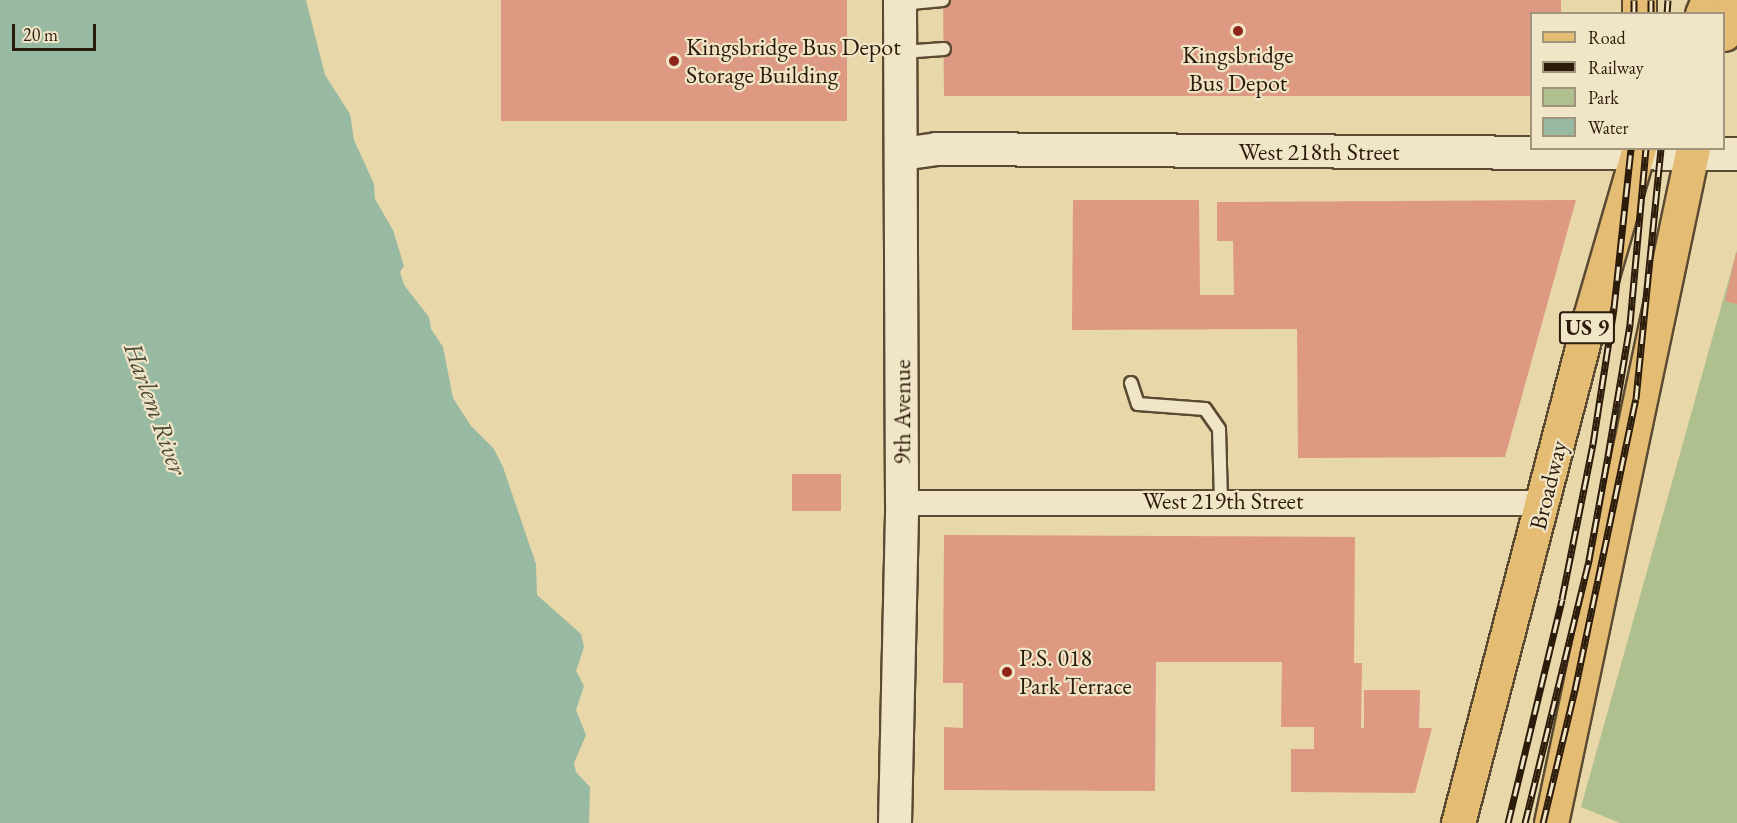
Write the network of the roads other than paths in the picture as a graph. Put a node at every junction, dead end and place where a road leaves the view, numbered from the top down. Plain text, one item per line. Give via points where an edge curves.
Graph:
1 (943, 0) edge
2 (1733, 0) edge
3 (900, 2) edge
4 (1725, 30) edge
5 (944, 49) dead end
6 (901, 52) junction
7 (1530, 150) edge
8 (1637, 150) edge
9 (1692, 152) edge
10 (902, 154) junction
11 (1737, 154) edge
12 (1131, 383) dead end
13 (1221, 501) junction
14 (1544, 503) junction
15 (902, 504) junction
16 (895, 823) edge
17 (1458, 823) edge
18 (1551, 823) edge

1 - 3 lane
2 - 4 main road
3 - 6 street, 9th Avenue
5 - 6 lane
6 - 10 street, 9th Avenue
7 - 10 street, West 218th Street via 936,149
8 - 9 street, West 218th Street
8 - 14 main road, Broadway / US 9
9 - 11 street, West 218th Street
9 - 18 main road
10 - 15 street, 9th Avenue
12 - 13 lane via 1138,404 1205,410 1219,429
13 - 14 street, West 219th Street
13 - 15 street, West 219th Street
14 - 17 main road, Broadway / US 9
15 - 16 street, 9th Avenue

